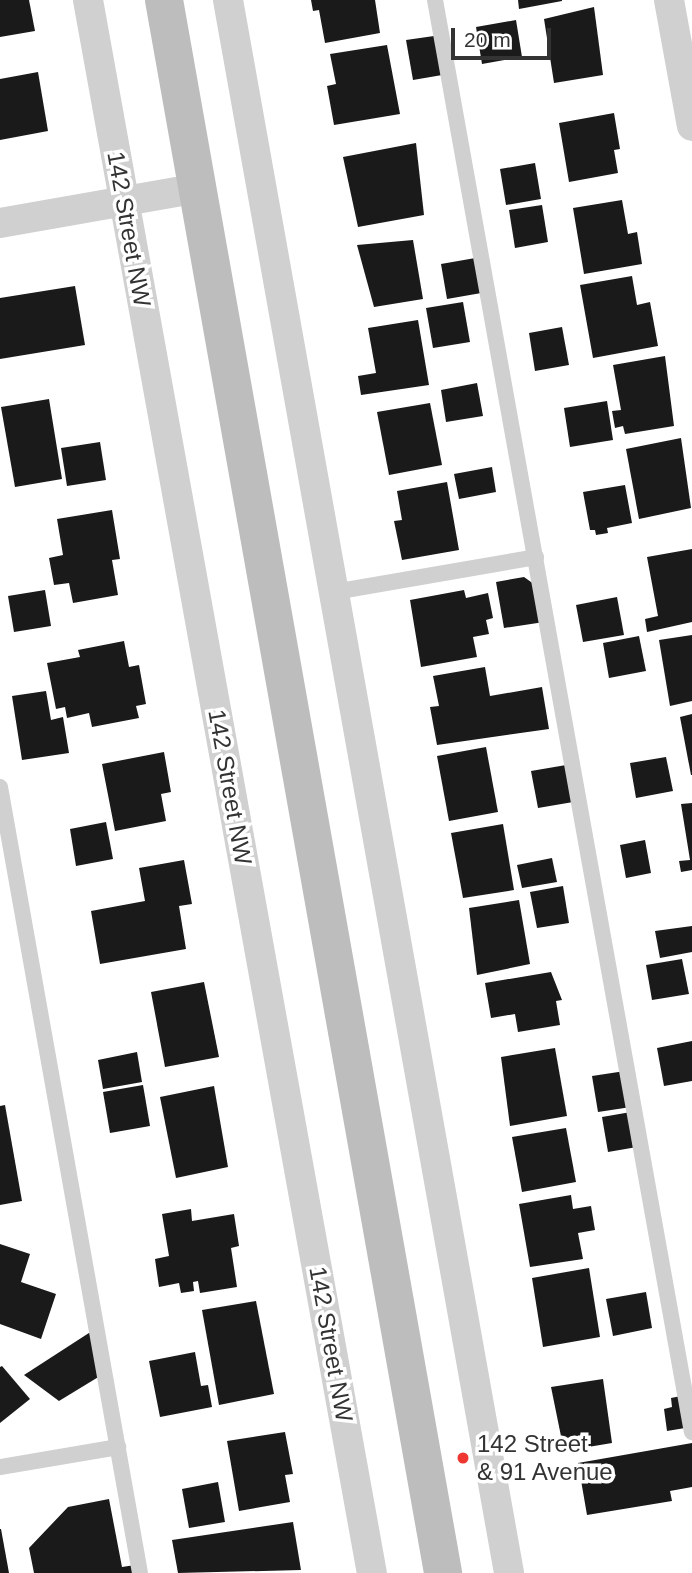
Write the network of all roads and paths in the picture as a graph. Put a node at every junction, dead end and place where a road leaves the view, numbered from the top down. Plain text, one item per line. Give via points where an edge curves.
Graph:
1 (88, 0) edge
2 (164, 0) edge
3 (228, 0) edge
4 (436, 0) edge
5 (669, 0) edge
6 (686, 59) edge
7 (692, 127) edge
8 (198, 188) junction
9 (124, 201) junction
10 (0, 223) edge
11 (536, 558) junction
12 (334, 592) junction
13 (0, 787) edge
14 (684, 1346) edge
15 (692, 1432) edge
16 (118, 1447) junction
17 (0, 1467) edge
18 (140, 1573) edge
19 (372, 1573) edge
20 (443, 1573) edge
21 (509, 1573) edge

1 - 9 street, 142 Street NW
2 - 8 main road
3 - 12 street
4 - 11 lane
5 - 6 street
6 - 7 street
8 - 9 street
8 - 20 main road
9 - 10 street
9 - 19 street, 142 Street NW
11 - 12 lane
11 - 14 lane
12 - 21 street
13 - 16 lane
14 - 15 lane
16 - 17 lane
16 - 18 lane

